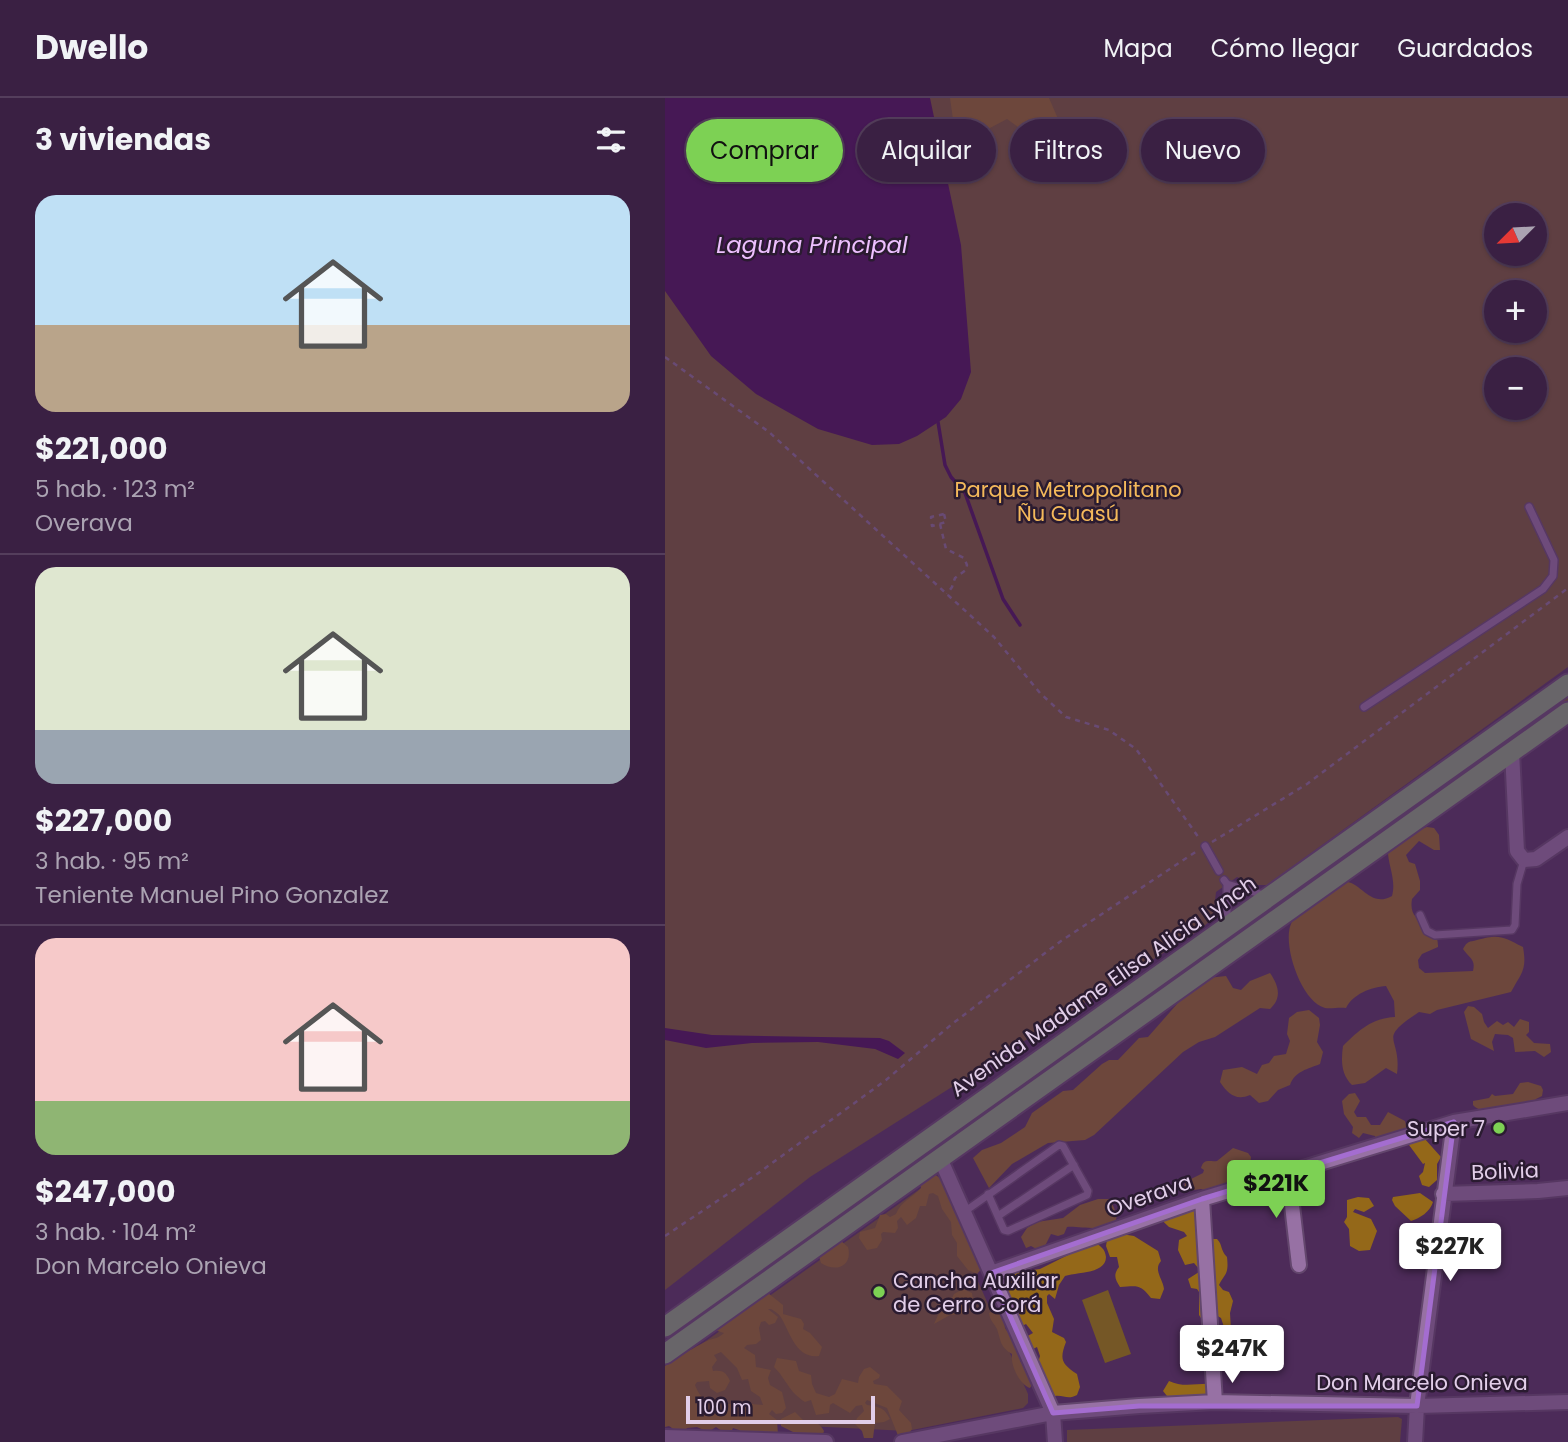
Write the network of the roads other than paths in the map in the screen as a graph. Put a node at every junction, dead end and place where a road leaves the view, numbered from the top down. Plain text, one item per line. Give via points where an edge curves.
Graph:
1 (1529, 507) dead end
2 (1568, 684) edge
3 (1364, 707) dead end
4 (1568, 712) edge
5 (1512, 752) junction
6 (1568, 837) edge
7 (1205, 846) road end
8 (1524, 860) junction
9 (1219, 871) dead end
10 (1269, 896) junction
11 (1420, 915) dead end
12 (1227, 926) junction
13 (1568, 1103) edge
14 (1454, 1122) junction
15 (934, 1147) junction
16 (1074, 1165) junction
17 (1288, 1171) junction
18 (1568, 1188) edge
19 (988, 1194) junction
20 (1443, 1195) junction
21 (1202, 1199) junction
22 (963, 1212) junction
23 (998, 1216) junction
24 (1299, 1265) dead end
25 (991, 1273) junction
26 (665, 1327) edge
27 (665, 1354) edge
28 (1215, 1402) junction
29 (1568, 1402) edge
30 (1417, 1406) junction
31 (1053, 1413) junction
32 (665, 1437) edge
33 (735, 1441) edge
34 (826, 1442) edge
35 (902, 1442) edge
36 (1055, 1442) edge
37 (1415, 1442) edge

1 - 3 lane via 1554,560 1553,576 1543,589
2 - 10 highway, Avenida Madame Elisa Alicia Lynch
4 - 5 highway, Avenida Madame Elisa Alicia Lynch
5 - 8 street via 1517,851
5 - 15 highway, Avenida Madame Elisa Alicia Lynch
6 - 8 street via 1537,859
7 - 9 lane
8 - 11 lane via 1512,930 1435,935 1427,931
10 - 12 highway, Avenida Madame Elisa Alicia Lynch
10 - 12 lane via 1226,882
12 - 15 highway, Avenida Madame Elisa Alicia Lynch via 1003,1085
13 - 14 street, Overava
14 - 17 street, Overava
14 - 20 street
15 - 22 street
15 - 26 highway, Avenida Madame Elisa Alicia Lynch
15 - 27 highway, Avenida Madame Elisa Alicia Lynch
16 - 19 lane via 1059,1145
16 - 23 lane
16 - 23 lane via 1087,1195 1008,1231
17 - 21 street, Overava
17 - 24 street
18 - 20 street, Bolivia
19 - 22 lane
19 - 23 lane
20 - 30 street
21 - 25 street, Overava
21 - 28 street
22 - 25 street
25 - 31 street
28 - 30 street, Don Marcelo Onieva
28 - 31 street, Don Marcelo Onieva
29 - 30 street, Don Marcelo Onieva
30 - 37 street
31 - 35 street, Don Marcelo Onieva
31 - 36 street
32 - 33 street
33 - 34 street

